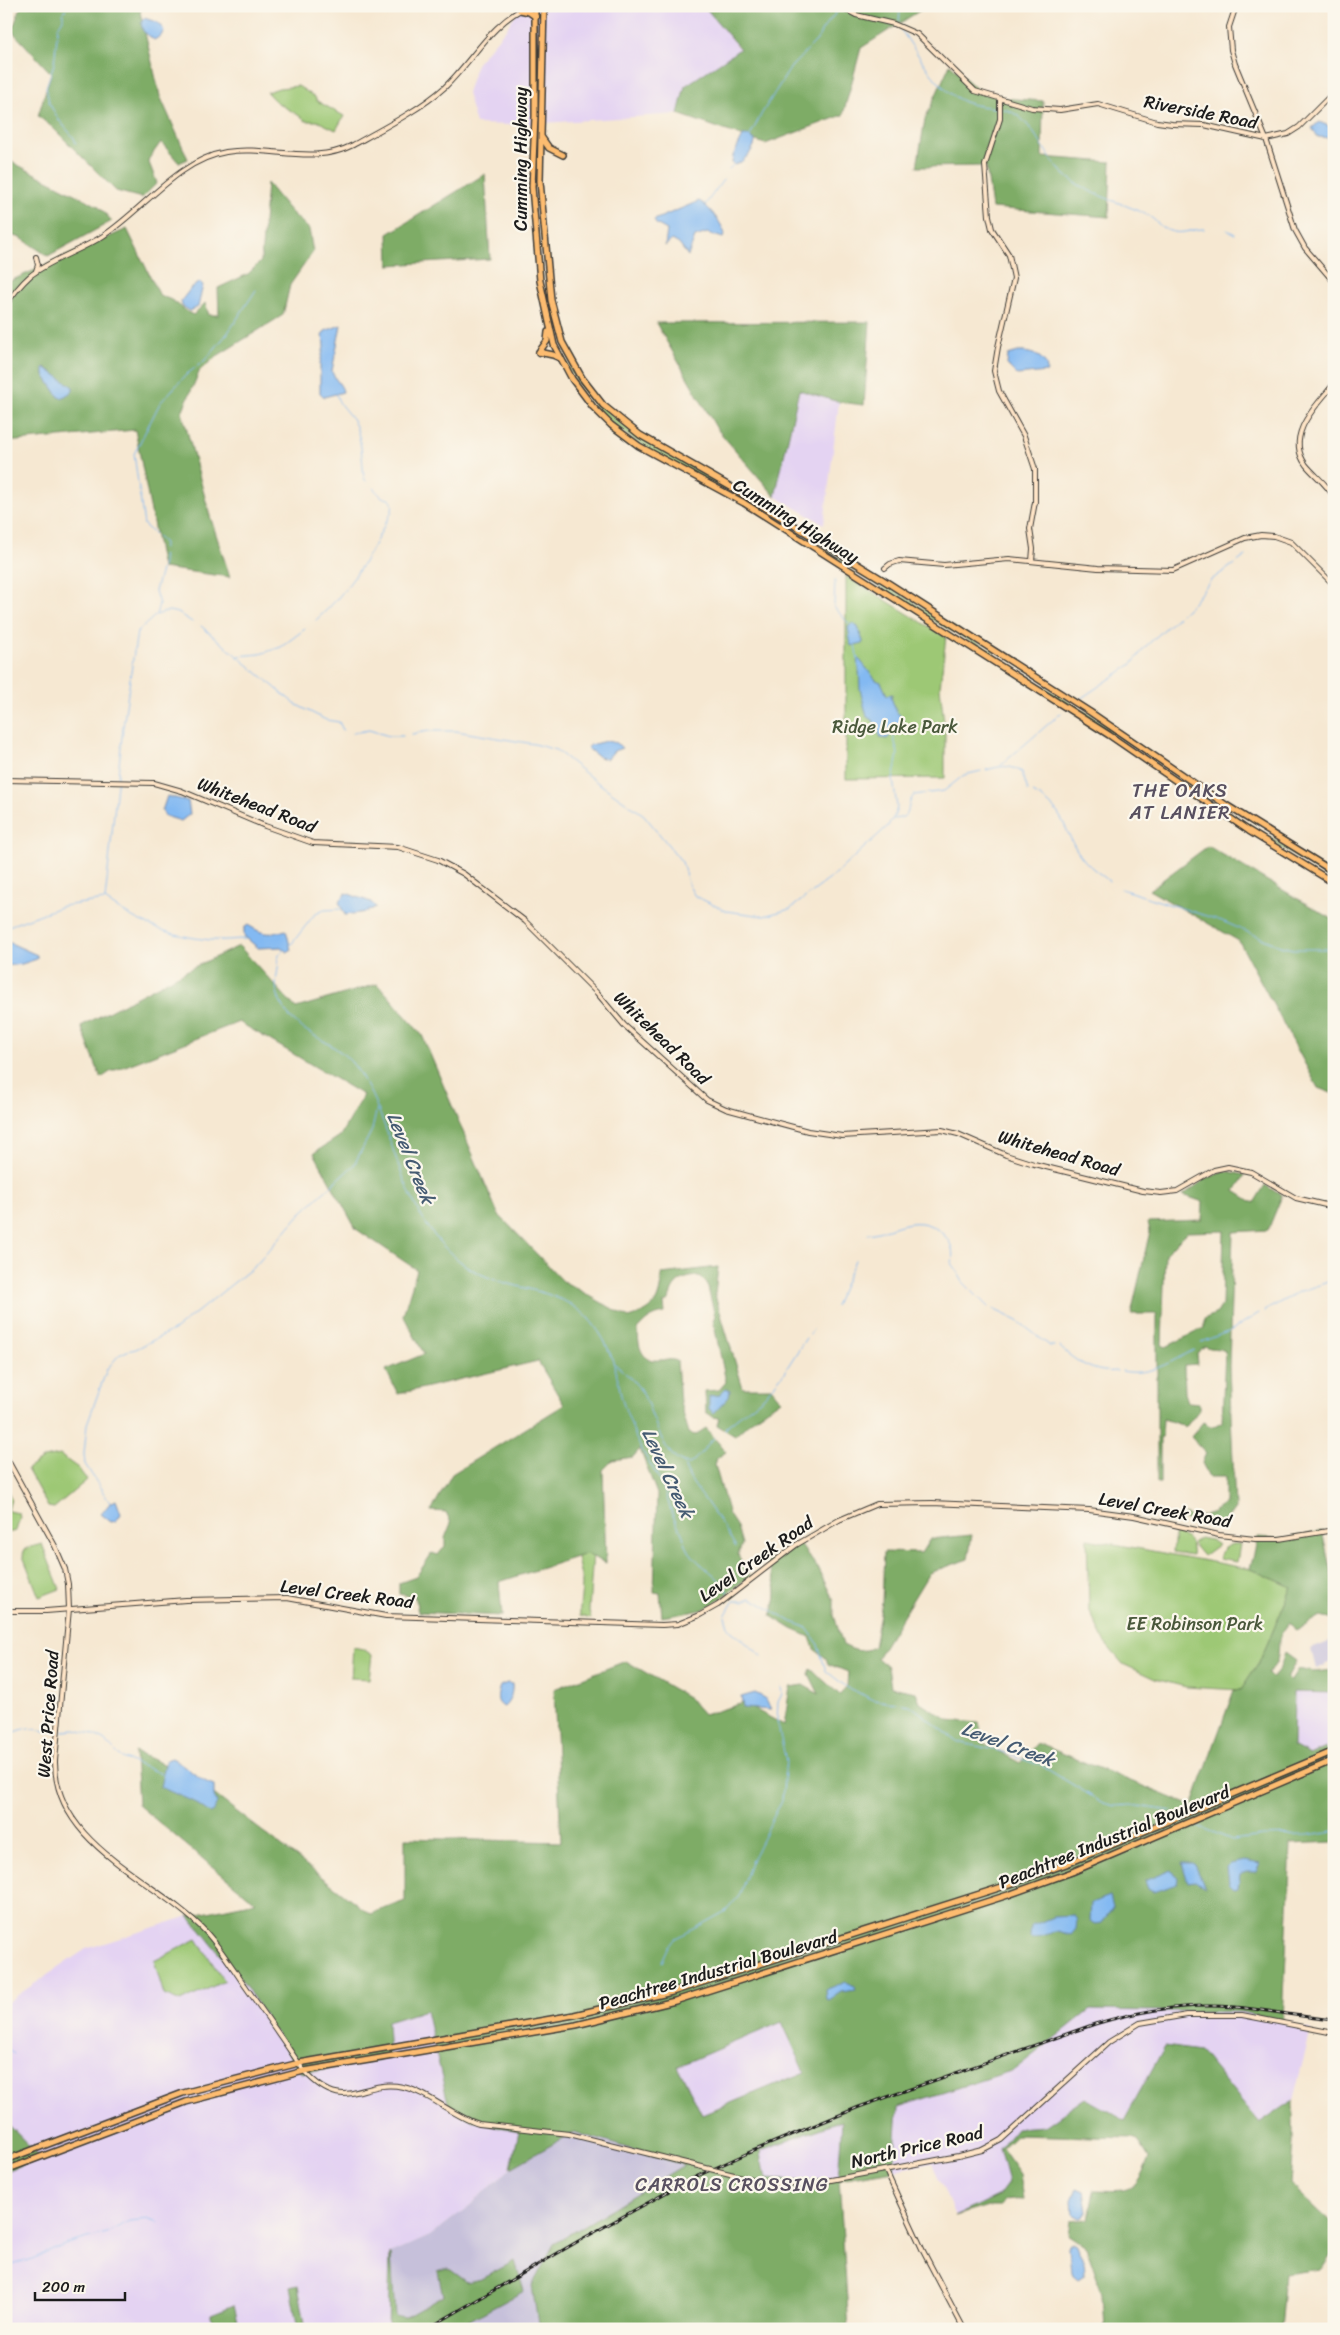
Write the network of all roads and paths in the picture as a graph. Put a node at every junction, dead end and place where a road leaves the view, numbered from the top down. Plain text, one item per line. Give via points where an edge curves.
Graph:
1 (528, 6) edge
2 (535, 6) edge
3 (544, 6) edge
4 (839, 6) edge
5 (1236, 6) edge
6 (520, 10) junction
7 (536, 17) junction
8 (1334, 92) edge
9 (1000, 99) junction
10 (542, 138) junction
11 (1266, 139) junction
12 (563, 155) dead end
13 (36, 257) dead end
14 (35, 273) junction
15 (1334, 282) edge
16 (6, 305) edge
17 (548, 326) junction
18 (560, 358) junction
19 (1334, 384) edge
20 (1334, 497) edge
21 (1032, 561) junction
22 (885, 568) dead end
23 (1334, 586) edge
24 (6, 780) edge
25 (1334, 872) edge
26 (1334, 883) edge
27 (1334, 1207) edge
28 (6, 1457) edge
29 (1334, 1530) edge
30 (69, 1609) junction
31 (6, 1611) edge
32 (1334, 1751) edge
33 (1334, 1760) edge
34 (1334, 2033) edge
35 (299, 2063) junction
36 (304, 2071) junction
37 (6, 2160) edge
38 (6, 2170) edge
39 (886, 2171) junction
40 (964, 2329) edge

1 - 6 street
2 - 7 highway, Cumming Highway
3 - 10 highway, Cumming Highway
4 - 9 street, Riverside Road via 856,15 894,24 917,34 975,90
5 - 11 street via 1229,27 1230,50
6 - 7 highway
6 - 14 street via 493,30 438,93 352,145 315,155 239,150 207,156 180,172 103,236
7 - 17 highway, Cumming Highway via 532,187 540,281
8 - 11 street, Riverside Road via 1299,127 1288,134
9 - 11 street, Riverside Road via 1047,110 1098,104 1157,122 1204,125
9 - 21 street via 1000,119 985,165 992,229 1009,255 1014,278 994,371 999,390 1024,436 1034,467 1035,502 1030,529
10 - 12 highway via 548,148
10 - 25 highway, Cumming Highway via 542,213 555,318 573,364 607,409 640,435 902,592 1090,712 1226,805
11 - 15 street via 1295,230 1304,248
13 - 14 street
14 - 16 street
17 - 18 highway, Cumming Highway
17 - 18 highway via 547,341 539,352
18 - 26 highway, Cumming Highway via 583,395 627,437 744,504 1000,664 1146,758 1249,831
19 - 20 street via 1305,420 1300,450 1304,462
21 - 22 street via 1009,559 944,565 903,561
21 - 23 street via 1091,568 1173,570 1245,538 1274,536 1291,542
24 - 27 street, Whitehead Road via 154,783 313,843 398,847 438,860 464,874 524,921 624,1025 696,1092 726,1109 808,1131 842,1136 942,1130 1034,1164 1161,1193 1184,1188 1214,1170 1240,1168 1265,1178 1296,1198
28 - 30 street, West Price Road via 65,1568
29 - 30 street, Level Creek Road via 1279,1539 1254,1539 1089,1510 886,1503 867,1506 827,1526 780,1556 718,1605 678,1624 386,1616 287,1598 186,1600
30 - 31 street, Level Creek Road
30 - 35 street, West Price Road via 55,1761 56,1785 66,1808 89,1837 207,1933
32 - 35 highway, Peachtree Industrial Boulevard via 1069,1863 672,1992 574,2016
33 - 36 highway, Peachtree Industrial Boulevard via 1072,1872 675,2001 576,2025
34 - 39 street, North Price Road via 1242,2015 1187,2015 1140,2023 1109,2042 1001,2140 976,2152
35 - 36 street, West Price Road
35 - 37 highway, Peachtree Industrial Boulevard via 183,2093
36 - 38 highway, Peachtree Industrial Boulevard via 186,2102
36 - 39 street, North Price Road, bridge via 319,2087 336,2094 402,2087 478,2124 569,2134 773,2184 796,2186
39 - 40 street

